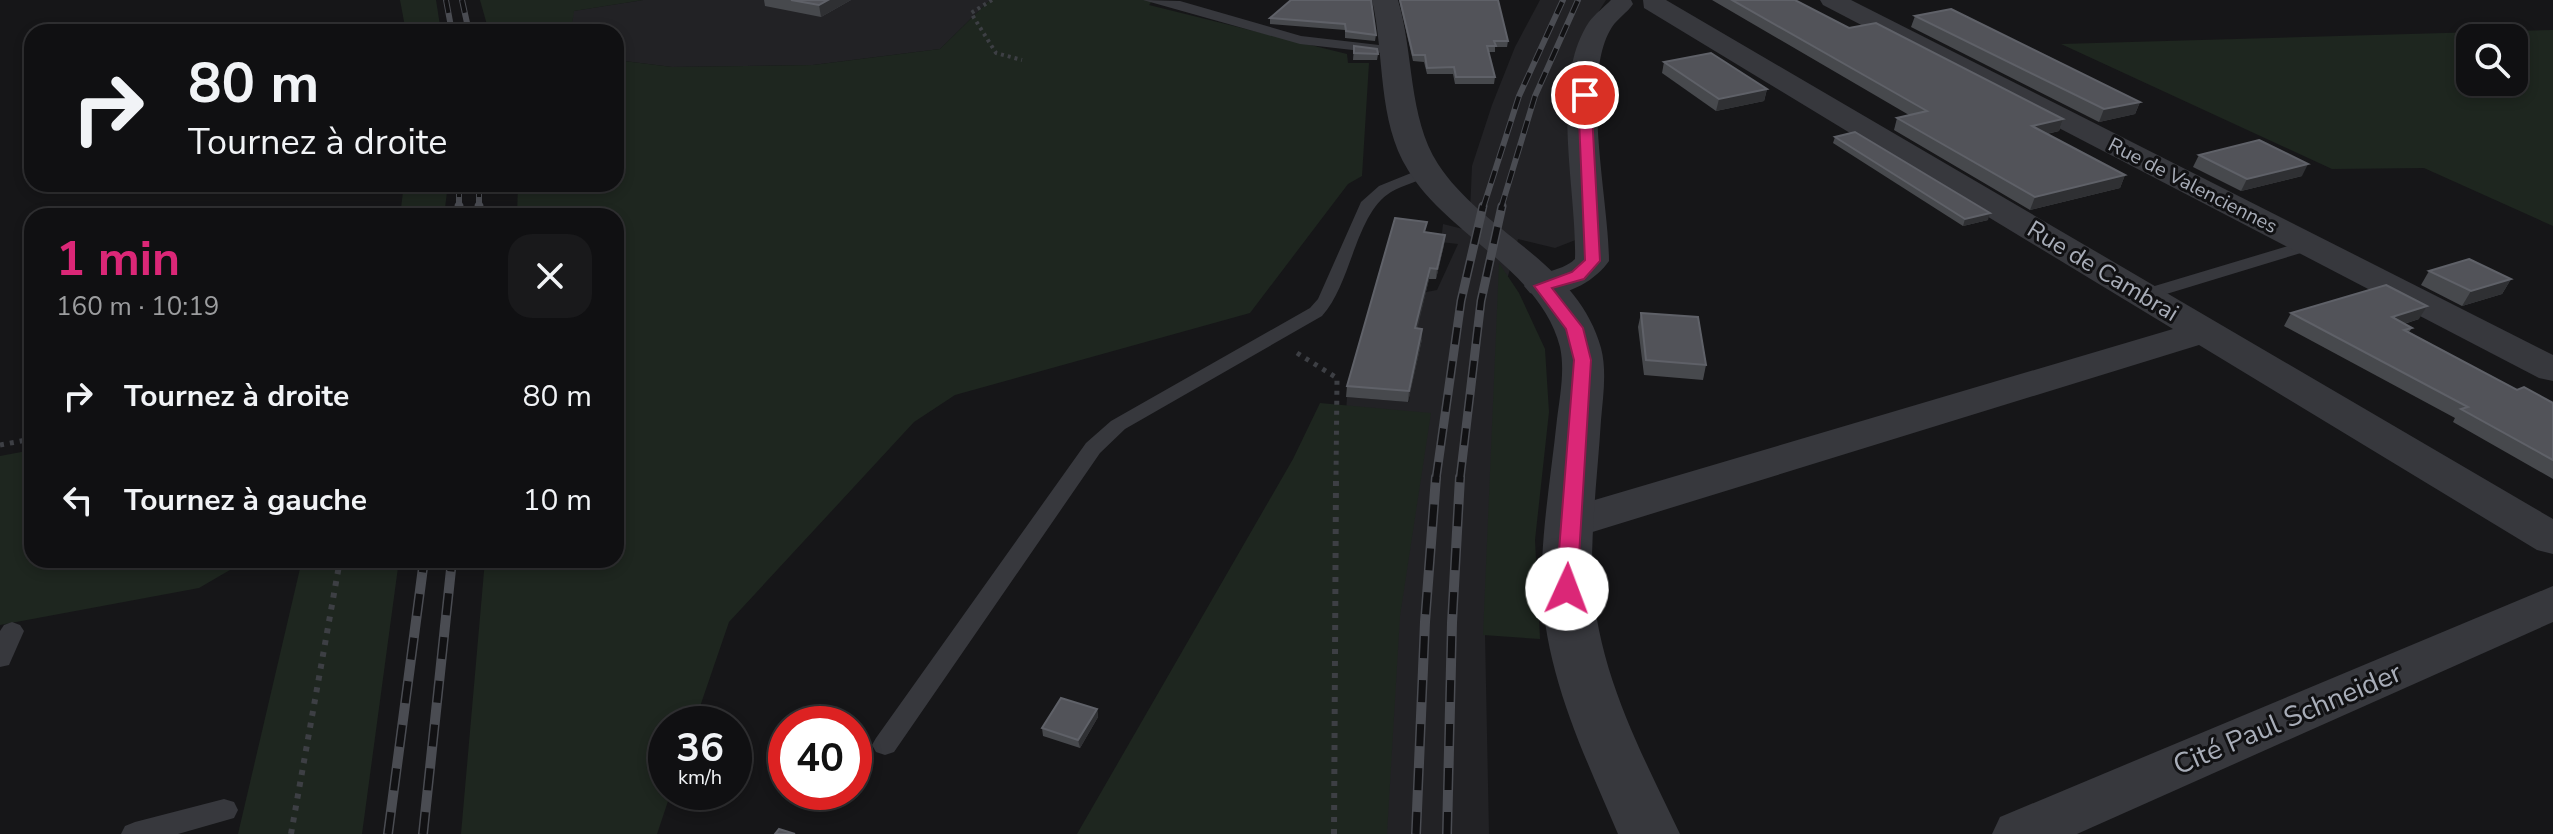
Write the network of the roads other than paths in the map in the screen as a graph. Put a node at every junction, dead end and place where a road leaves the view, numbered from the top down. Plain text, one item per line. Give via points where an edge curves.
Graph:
1 (1149, 0) edge
2 (1385, 0) edge
3 (1832, 0) edge
4 (1636, 2) edge
5 (1396, 50) junction
6 (1426, 172) junction
7 (2308, 245) junction
8 (1542, 286) junction
9 (2144, 295) junction
10 (2205, 331) junction
11 (2553, 370) edge
12 (1570, 523) junction
13 (2553, 539) edge
14 (2553, 603) edge
15 (12, 631) dead end
16 (0, 658) edge
17 (885, 745) dead end
18 (224, 810) dead end
19 (135, 834) edge
20 (1649, 834) edge
21 (2020, 834) edge

1 - 5 lane via 1315,43
2 - 5 street
3 - 7 street, Rue de Valenciennes
4 - 8 street via 1609,12 1585,66 1592,261 1578,275
4 - 9 street, Rue de Cambrai
5 - 6 street via 1410,139
6 - 8 street
6 - 17 lane via 1375,196 1361,215 1326,301 1304,320 1118,425 1093,448
7 - 9 lane
7 - 11 street, Rue de Valenciennes
8 - 12 street via 1574,328 1582,360
9 - 10 street, Rue de Cambrai
10 - 12 street
10 - 13 street, Rue de Cambrai
12 - 20 street via 1567,589 1581,667
14 - 21 street, Cité Paul Schneider
15 - 16 lane
18 - 19 lane

